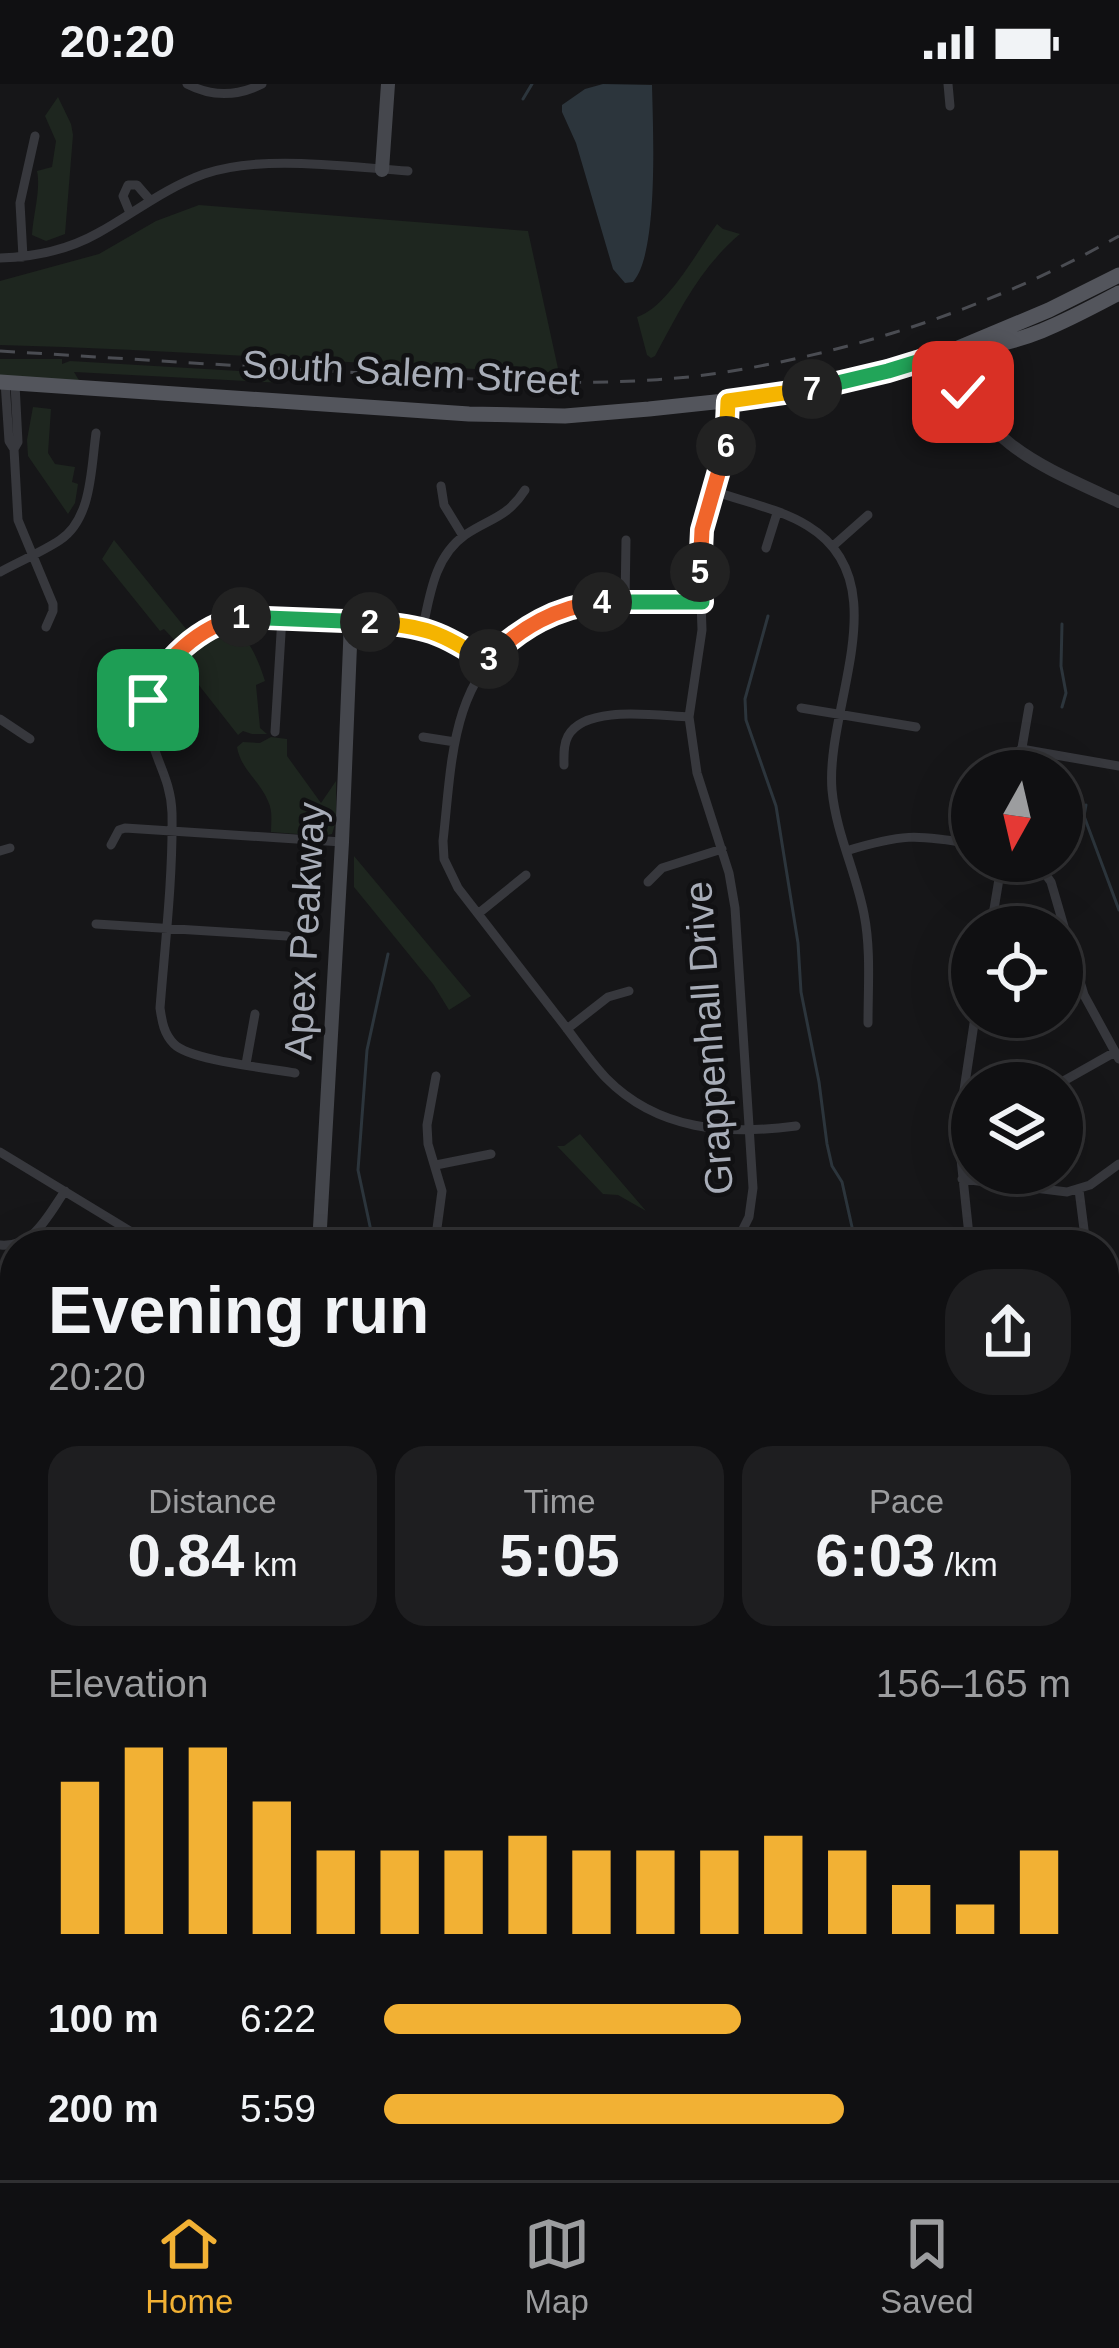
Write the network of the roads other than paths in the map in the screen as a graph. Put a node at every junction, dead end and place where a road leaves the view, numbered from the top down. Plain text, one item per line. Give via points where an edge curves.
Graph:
1 (187, 84) edge
2 (262, 84) edge
3 (388, 84) edge
4 (948, 84) edge
5 (950, 106) dead end
6 (35, 136) dead end
7 (382, 170) junction
8 (408, 171) dead end
9 (150, 200) junction
10 (130, 213) junction
11 (23, 257) junction
12 (0, 259) edge
13 (1119, 275) edge
14 (1119, 293) edge
15 (950, 352) junction
16 (6, 382) edge
17 (728, 401) junction
18 (96, 434) dead end
19 (441, 486) dead end
20 (525, 490) dead end
21 (714, 491) junction
22 (1119, 502) edge
23 (777, 513) junction
24 (868, 515) dead end
25 (463, 536) junction
26 (626, 541) dead end
27 (833, 546) junction
28 (766, 548) dead end
29 (32, 554) junction
30 (0, 572) edge
31 (626, 602) junction
32 (702, 602) junction
33 (282, 617) junction
34 (351, 620) junction
35 (46, 627) dead end
36 (423, 627) junction
37 (486, 662) junction
38 (1029, 707) dead end
39 (801, 708) dead end
40 (839, 715) junction
41 (689, 717) junction
42 (0, 719) edge
43 (916, 728) dead end
44 (275, 731) dead end
45 (423, 737) dead end
46 (30, 740) dead end
47 (455, 742) junction
48 (1022, 749) joint
49 (564, 765) dead end
50 (1119, 766) edge
51 (172, 832) junction
52 (951, 841) edge
53 (343, 842) junction
54 (111, 845) dead end
55 (722, 849) junction
56 (846, 850) junction
57 (526, 875) dead end
58 (1051, 882) edge
59 (648, 883) dead end
60 (478, 914) junction
61 (96, 924) dead end
62 (166, 928) junction
63 (287, 936) dead end
64 (629, 991) dead end
65 (255, 1014) dead end
66 (868, 1023) dead end
67 (567, 1029) junction
68 (1117, 1055) edge
69 (246, 1064) junction
70 (1083, 1072) edge
71 (295, 1073) dead end
72 (436, 1076) dead end
73 (796, 1126) dead end
74 (751, 1129) junction
75 (0, 1152) edge
76 (490, 1154) dead end
77 (1119, 1164) edge
78 (436, 1165) junction
79 (1083, 1189) edge
80 (65, 1191) junction
81 (964, 1194) edge
82 (1080, 1194) edge
83 (36, 1230) edge
84 (129, 1230) edge
85 (320, 1230) edge
86 (439, 1230) edge
87 (744, 1230) edge
88 (968, 1230) edge
89 (1084, 1230) edge

1 - 2 street via 223,94
3 - 7 main road
4 - 5 street
6 - 11 street via 20,203
7 - 8 street
7 - 9 street via 235,167
9 - 10 street
9 - 10 street via 128,185
10 - 11 street via 85,240
11 - 12 street
13 - 15 main road, South Salem Street
14 - 15 main road, South Salem Street via 1053,328
15 - 17 main road, South Salem Street via 825,386
15 - 22 street via 976,411 1006,442
16 - 17 main road, South Salem Street via 470,414 565,416
16 - 29 street via 18,442 11,476 17,520
17 - 21 street, Grappenhall Drive
18 - 29 street via 79,520
19 - 25 street
20 - 25 street via 515,506
21 - 23 street
21 - 32 street, Grappenhall Drive via 699,544
23 - 27 street
23 - 28 street
24 - 27 street
25 - 36 street via 437,571
26 - 31 street
27 - 40 street via 855,604
29 - 30 street
29 - 35 street via 53,604
31 - 32 street
31 - 37 street via 551,614
32 - 41 street, Grappenhall Drive
33 - 34 street
33 - 44 street
33 - 51 street via 216,625 175,656 152,688 147,719 170,790
34 - 36 street
34 - 53 main road, Apex Peakway
36 - 37 street
37 - 47 street
38 - 48 street
39 - 40 street
40 - 43 street
40 - 56 street via 832,786
41 - 49 street via 583,721 565,742
41 - 55 street, Grappenhall Drive
42 - 46 street
45 - 47 street
47 - 60 street via 443,852
48 - 50 street
51 - 53 street
51 - 54 street via 125,828
51 - 62 street
52 - 56 street via 909,836
53 - 85 main road, Apex Peakway
55 - 59 street via 662,868
55 - 74 street, Grappenhall Drive via 735,908
56 - 66 street via 866,927
57 - 60 street
58 - 68 street via 1084,994
60 - 67 street
61 - 62 street
62 - 63 street
62 - 69 street via 166,1034 189,1054
64 - 67 street
65 - 69 street
67 - 74 street via 613,1084 653,1112 708,1129
68 - 70 street
69 - 71 street
72 - 78 street via 427,1125
73 - 74 street
74 - 87 street, Grappenhall Drive
75 - 80 street
76 - 78 street
77 - 79 street
78 - 86 street
80 - 83 street
80 - 84 street
81 - 88 street
82 - 89 street

